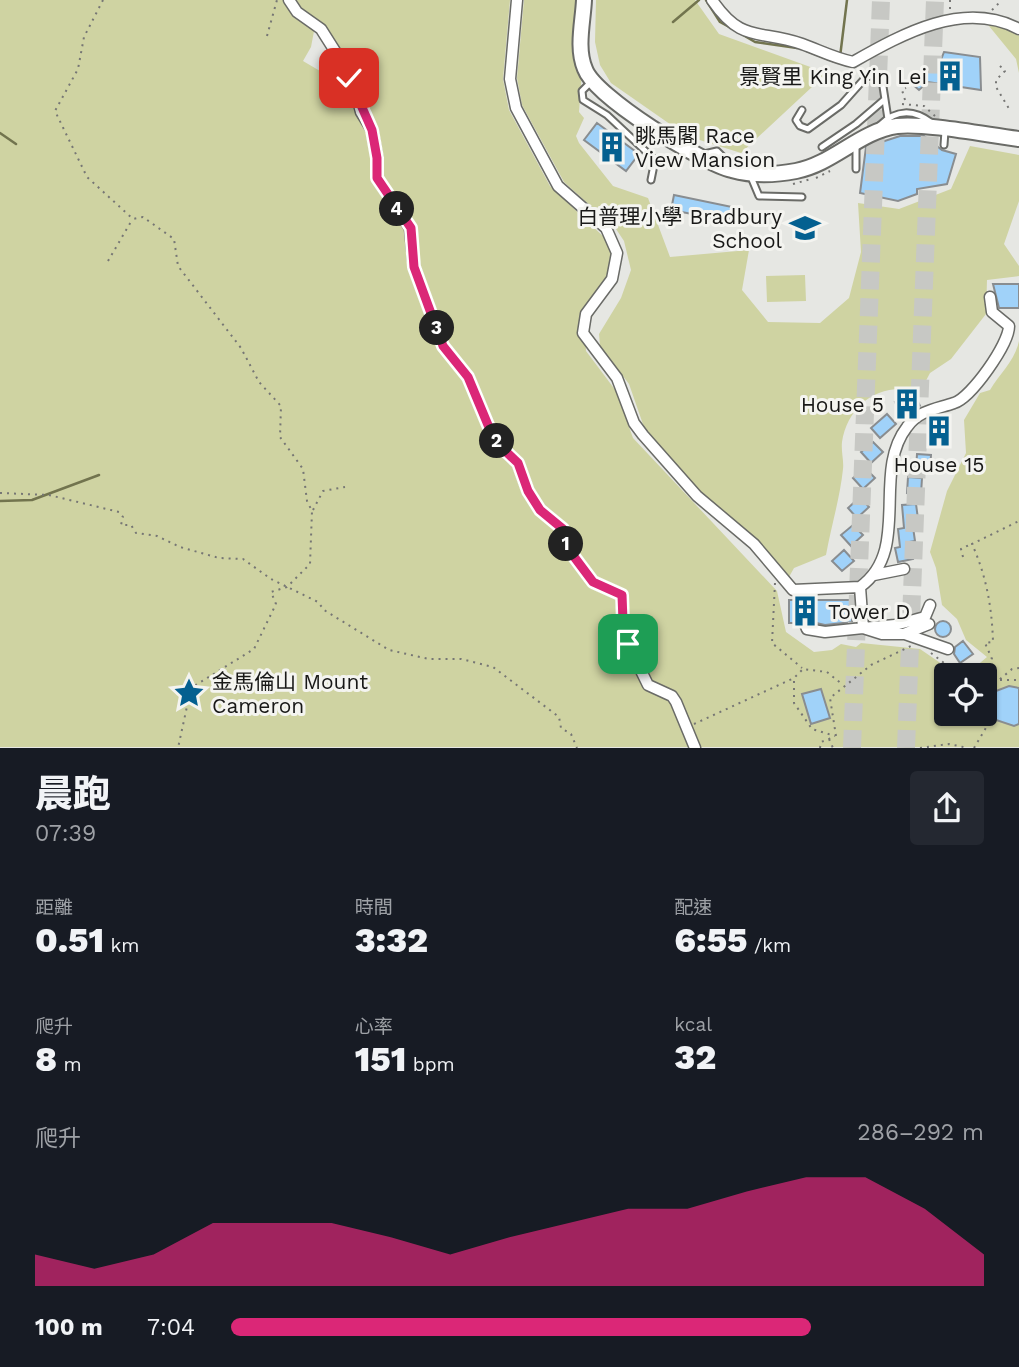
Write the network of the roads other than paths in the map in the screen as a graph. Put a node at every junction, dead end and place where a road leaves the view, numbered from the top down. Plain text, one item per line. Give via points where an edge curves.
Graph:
1 (289, 0) edge
2 (517, 0) edge
3 (584, 0) edge
4 (712, 0) edge
5 (950, 5) edge
6 (1019, 29) edge
7 (592, 81) junction
8 (884, 100) junction
9 (802, 110) dead end
10 (888, 119) junction
11 (872, 133) junction
12 (942, 135) junction
13 (1019, 139) edge
14 (856, 144) junction
15 (822, 147) dead end
16 (856, 169) dead end
17 (751, 174) junction
18 (651, 180) dead end
19 (802, 197) dead end
20 (990, 297) dead end
21 (904, 569) dead end
22 (874, 575) junction
23 (860, 587) junction
24 (930, 605) dead end
25 (805, 624) dead end
26 (929, 624) dead end
27 (863, 628) junction
28 (904, 634) junction
29 (948, 649) dead end
30 (695, 747) edge

1 - 30 street via 297,12 321,29 358,96 372,133 377,178 411,228 414,267 443,346 468,377 488,425 500,446 518,463 540,510 563,529 569,550 593,582 622,595 628,644 648,685 672,696
2 - 23 street via 510,79 516,108 558,187 603,225 616,248 614,275 586,314 583,333 617,378 634,423 697,496 754,544 786,583 796,590
3 - 7 main road via 581,56
4 - 5 street via 725,19 755,36 801,43 853,62
5 - 6 street via 991,10
7 - 17 main road via 681,147
7 - 18 lane via 582,91 583,100 607,115 654,160
8 - 9 lane via 882,80 870,75 841,105 808,129 796,120
8 - 10 lane
8 - 15 lane
10 - 11 lane
10 - 12 lane via 916,113
11 - 12 main road via 902,126
11 - 14 main road
12 - 13 main road
14 - 16 lane
14 - 17 main road via 805,169
17 - 19 lane via 759,196
20 - 22 street via 992,312 1009,326 1008,338 967,394 906,427 891,474 884,559
21 - 22 street
22 - 23 street
23 - 27 street
24 - 27 street via 925,617
25 - 27 street via 818,632
26 - 28 street
27 - 28 street
28 - 29 street

